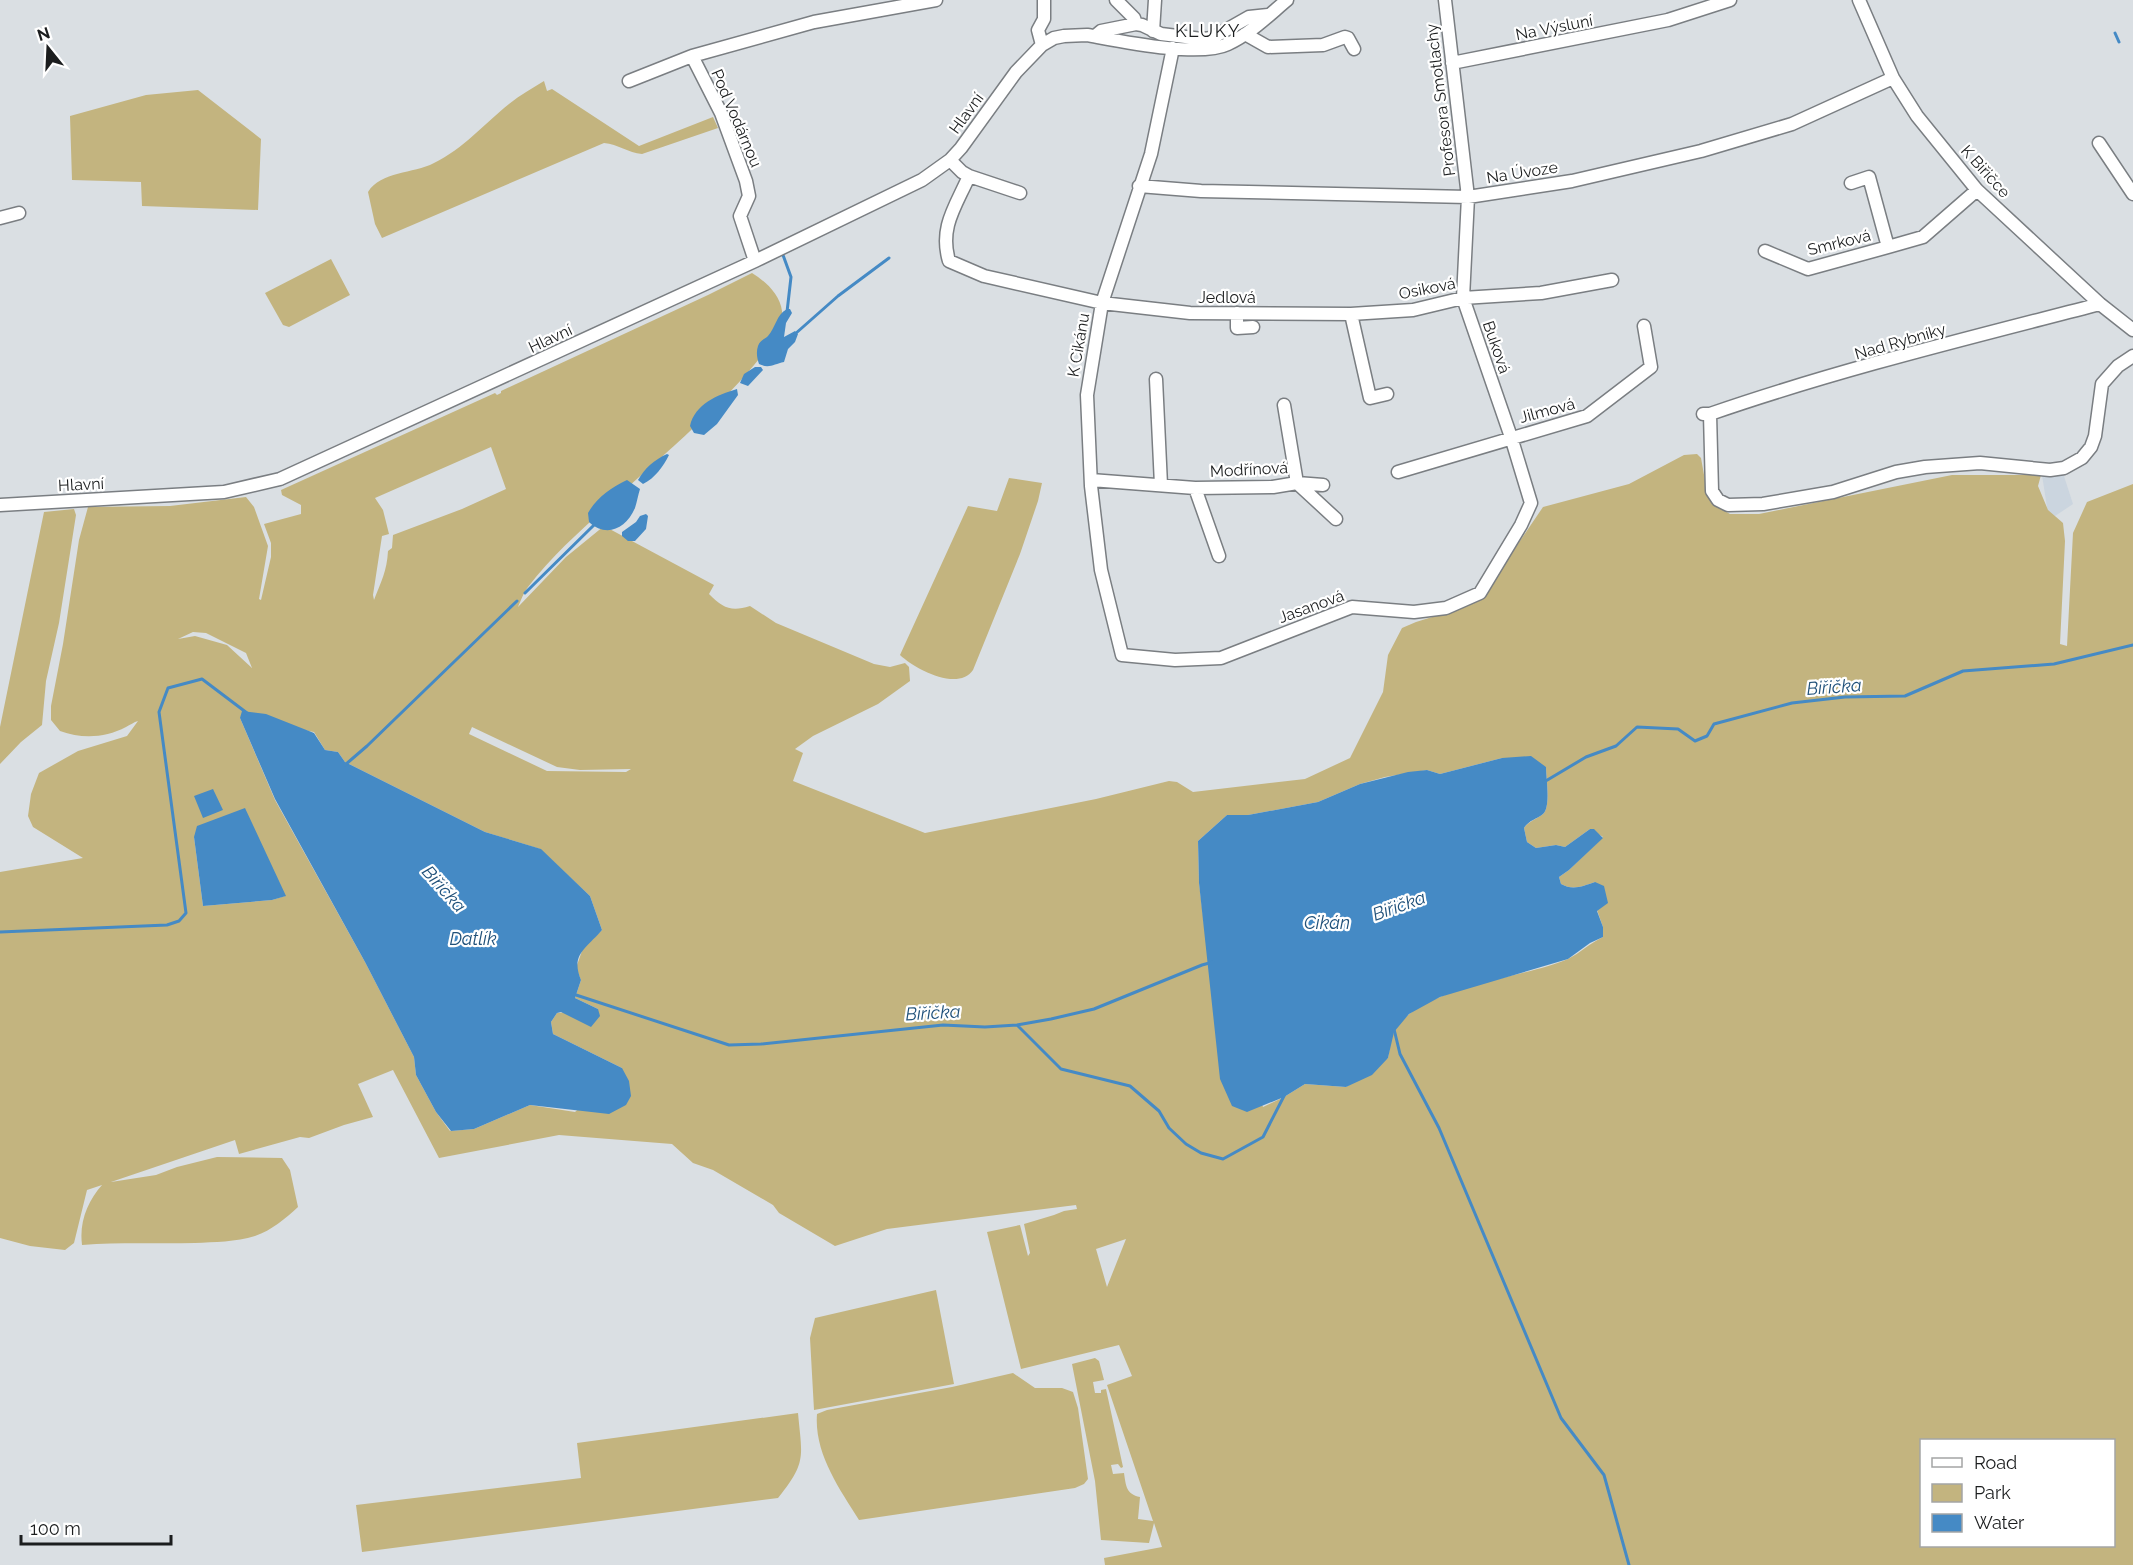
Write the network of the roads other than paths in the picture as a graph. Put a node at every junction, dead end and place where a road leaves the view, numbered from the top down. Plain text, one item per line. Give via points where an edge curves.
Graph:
1 (936, 0) edge
2 (1044, 0) edge
3 (1116, 0) edge
4 (1155, 0) edge
5 (1287, 0) edge
6 (1445, 0) edge
7 (1730, 0) edge
8 (1859, 0) edge
9 (1269, 15) junction
10 (1136, 24) junction
11 (1153, 31) junction
12 (1245, 34) junction
13 (1095, 36) junction
14 (1042, 45) junction
15 (1173, 48) junction
16 (1354, 49) dead end
17 (692, 56) junction
18 (1452, 63) junction
19 (1893, 78) junction
20 (629, 81) dead end
21 (2099, 143) dead end
22 (950, 160) junction
23 (969, 176) junction
24 (1851, 183) dead end
25 (1139, 186) junction
26 (1977, 190) junction
27 (1020, 193) dead end
28 (2133, 194) edge
29 (1468, 197) junction
30 (19, 213) dead end
31 (0, 218) edge
32 (1888, 247) junction
33 (1765, 250) dead end
34 (755, 261) junction
35 (1612, 280) dead end
36 (1463, 298) junction
37 (1102, 303) junction
38 (2100, 304) junction
39 (1237, 314) junction
40 (1351, 314) junction
41 (1644, 326) dead end
42 (1253, 327) dead end
43 (2133, 330) edge
44 (2133, 356) edge
45 (1156, 379) dead end
46 (1387, 394) dead end
47 (1284, 405) dead end
48 (1511, 437) junction
49 (1398, 472) dead end
50 (1091, 480) junction
51 (1297, 483) junction
52 (1323, 484) dead end
53 (1161, 485) junction
54 (1195, 488) junction
55 (1531, 503) joint
56 (0, 505) edge
57 (1336, 519) dead end
58 (1219, 556) dead end
59 (1122, 655) joint

1 - 17 street, Pod Vodárnou via 814,22
2 - 14 street via 1044,19 1038,30
3 - 10 street, Hlavní
4 - 11 street
5 - 9 street, Hlavní
6 - 18 street, Profesora Smotlachy
7 - 18 street, Na Výsluní via 1668,20
8 - 19 street, K Biřičce
9 - 11 street, Hlavní via 1249,17 1212,38
9 - 12 street, Hlavní
10 - 11 street, Hlavní
10 - 13 street, Hlavní via 1101,31
12 - 15 street, Hlavní via 1213,49
12 - 16 street via 1268,47 1323,45 1345,37
13 - 14 street, Hlavní via 1074,34
13 - 15 street, Hlavní
14 - 22 street, Hlavní via 1016,72
15 - 25 street, K Cikánu via 1151,154
17 - 20 street, Pod Vodárnou
17 - 34 street, Pod Vodárnou via 721,113 746,181 749,196 740,216
18 - 29 street, Profesora Smotlachy
19 - 26 street, K Biřičce via 1917,116
19 - 29 street, Na Úvoze via 1792,124 1701,151 1572,181
21 - 28 street
22 - 23 street
22 - 34 street, Hlavní via 922,180
23 - 27 street
23 - 37 street, Jedlová via 947,227 944,245 949,261 984,276
24 - 32 street, Smrková via 1869,177
25 - 29 street, Na Úvoze
25 - 37 street, K Cikánu
26 - 32 street, Smrková via 1923,237
26 - 38 street, K Biřičce
29 - 36 street, Buková
30 - 31 street
32 - 33 street, Smrková via 1808,269
34 - 56 street, Hlavní via 280,479 224,492
35 - 36 street, Osiková via 1540,294
36 - 40 street, Osiková via 1413,310
36 - 48 street, Buková
37 - 39 street, Jedlová
37 - 50 street, K Cikánu via 1087,395
38 - 43 street, K Biřičce
38 - 44 street, Nad Rybníky via 1707,414 1712,491 1728,505 1763,504 1833,492 1925,467 1980,463 2064,468 2082,458 2091,447 2102,384
39 - 40 street, Jedlová
39 - 42 street via 1237,328
40 - 46 street via 1370,398
41 - 48 street, Jilmová via 1651,367 1587,416
45 - 53 street
47 - 51 street, Modřínová
48 - 49 street, Jilmová
48 - 55 street, Buková
50 - 53 street, Modřínová
50 - 59 street, K Cikánu via 1101,570
51 - 52 street
51 - 54 street, Modřínová
51 - 57 street
53 - 54 street, Modřínová
54 - 58 street, Modřínová
55 - 59 street, Jasanová via 1480,593 1446,608 1414,612 1352,607 1221,658 1175,660

